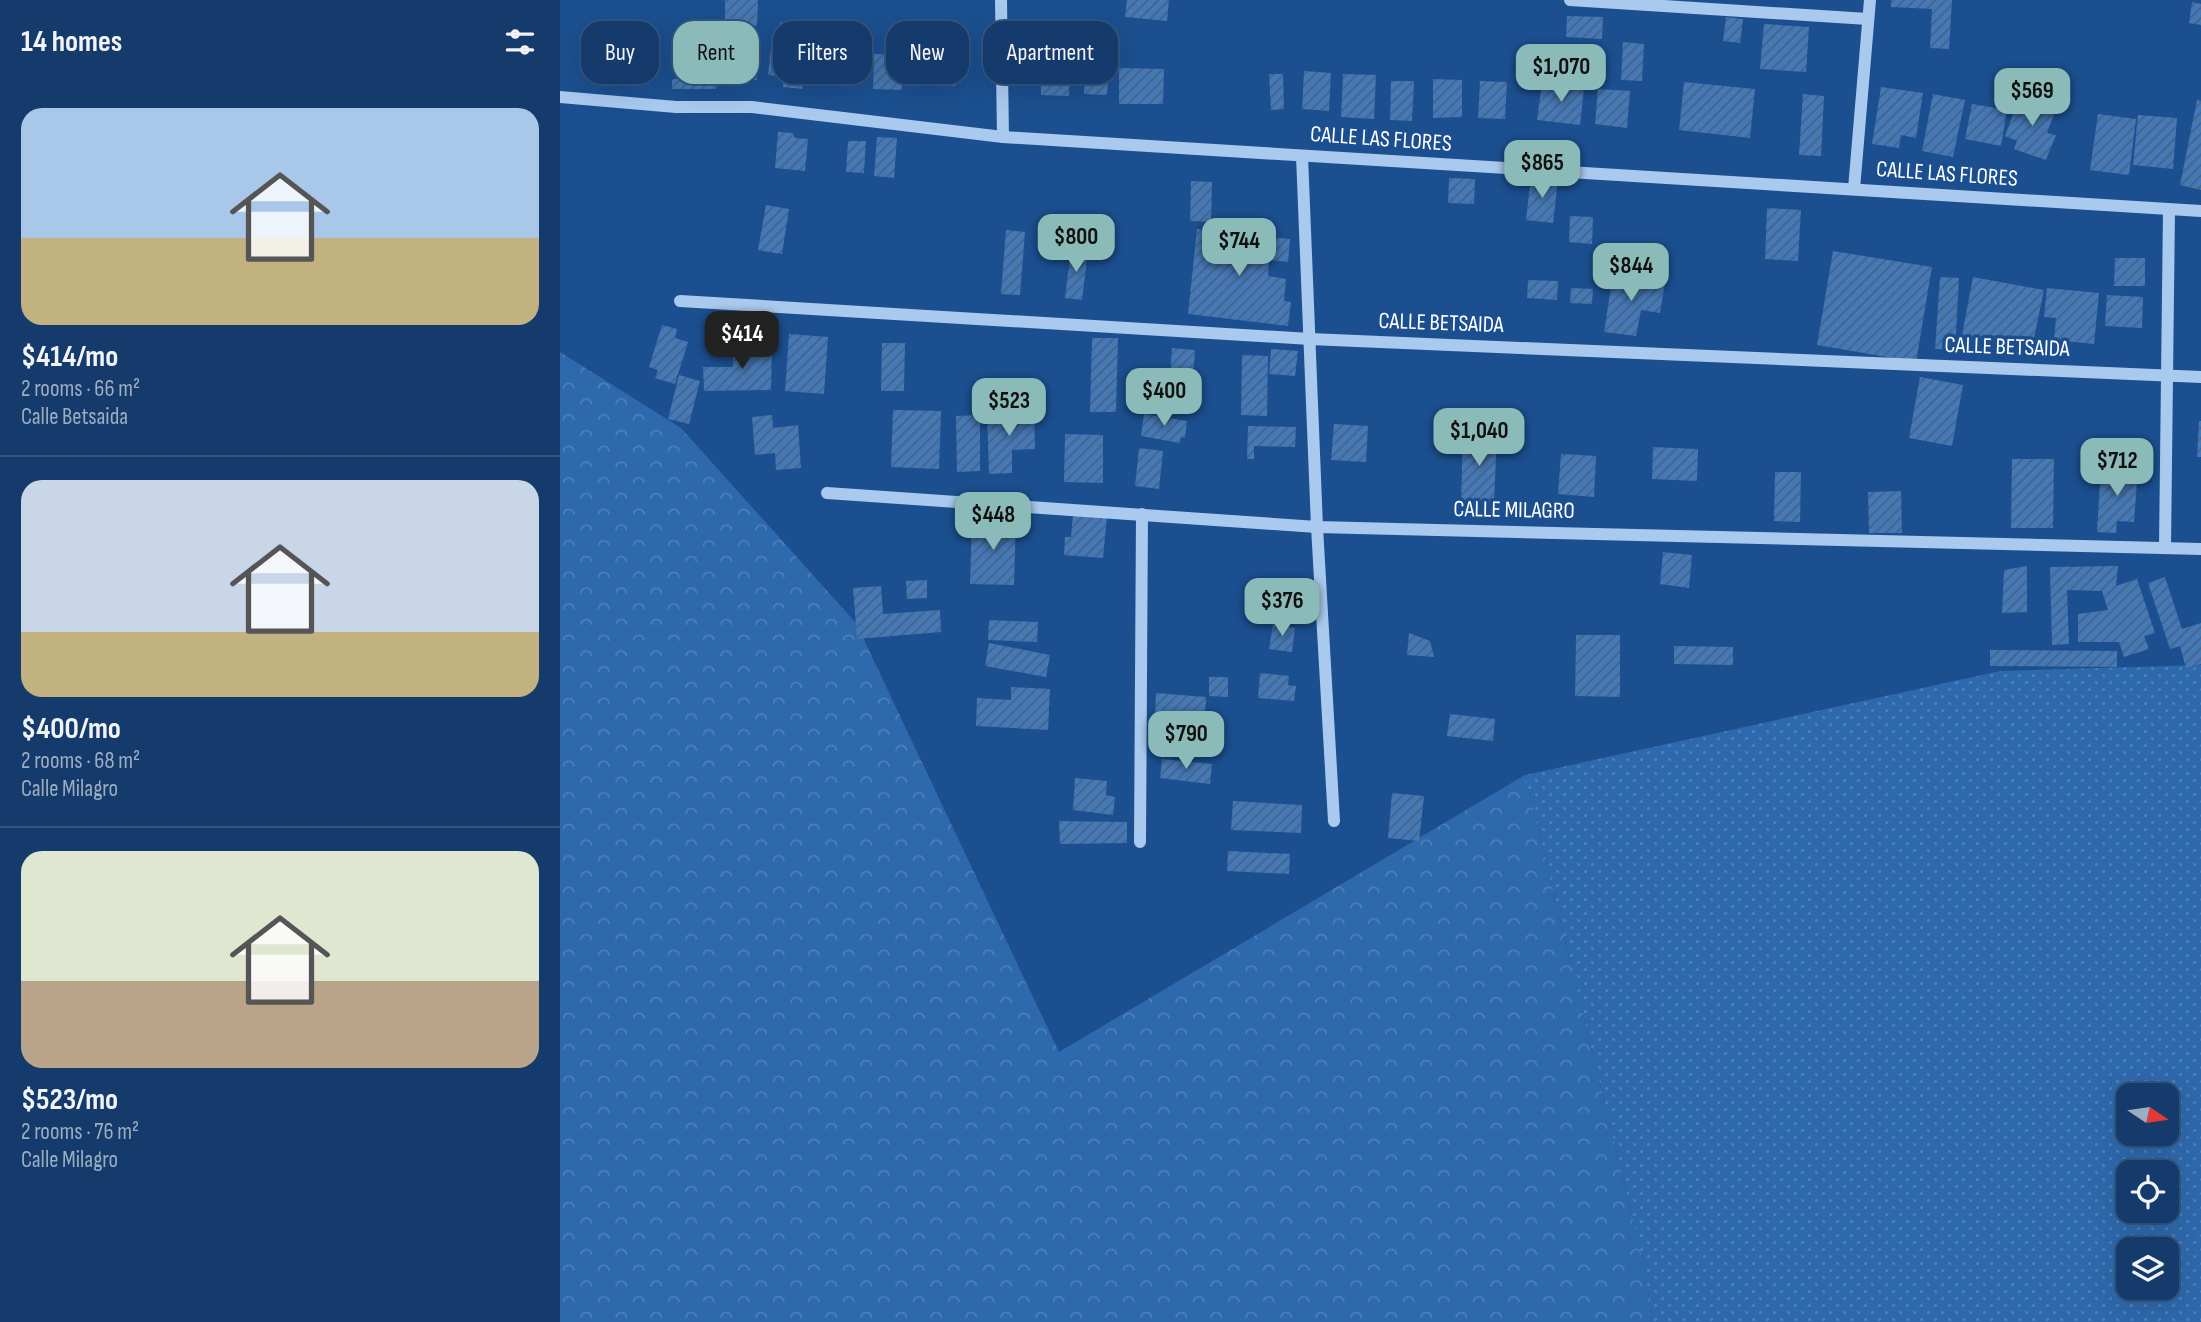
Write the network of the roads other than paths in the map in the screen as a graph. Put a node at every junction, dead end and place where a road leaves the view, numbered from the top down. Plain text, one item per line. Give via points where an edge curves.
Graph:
1 (1001, 0) edge
2 (1570, 0) edge
3 (1870, 0) edge
4 (1868, 19) junction
5 (560, 97) edge
6 (1003, 137) junction
7 (1302, 156) junction
8 (1854, 189) junction
9 (2169, 209) junction
10 (2201, 211) edge
11 (680, 301) dead end
12 (1310, 339) junction
13 (2168, 375) junction
14 (2201, 377) edge
15 (827, 493) dead end
16 (1142, 514) junction
17 (1317, 527) junction
18 (2165, 547) junction
19 (2201, 549) edge
20 (1334, 821) dead end
21 (1140, 842) dead end

1 - 6 street
2 - 4 street
3 - 4 street
4 - 8 street
5 - 6 street, CALLE LAS FLORES via 676,107 752,107
6 - 7 street, CALLE LAS FLORES
7 - 8 street, CALLE LAS FLORES
7 - 12 street
8 - 9 street, CALLE LAS FLORES
9 - 10 street, CALLE LAS FLORES
9 - 13 street
11 - 12 street, CALLE BETSAIDA
12 - 13 street, CALLE BETSAIDA
12 - 17 street
13 - 14 street, CALLE BETSAIDA
13 - 18 street
15 - 16 street, CALLE MILAGRO
16 - 17 street, CALLE MILAGRO
16 - 21 street
17 - 18 street, CALLE MILAGRO
17 - 20 street
18 - 19 street, CALLE MILAGRO

